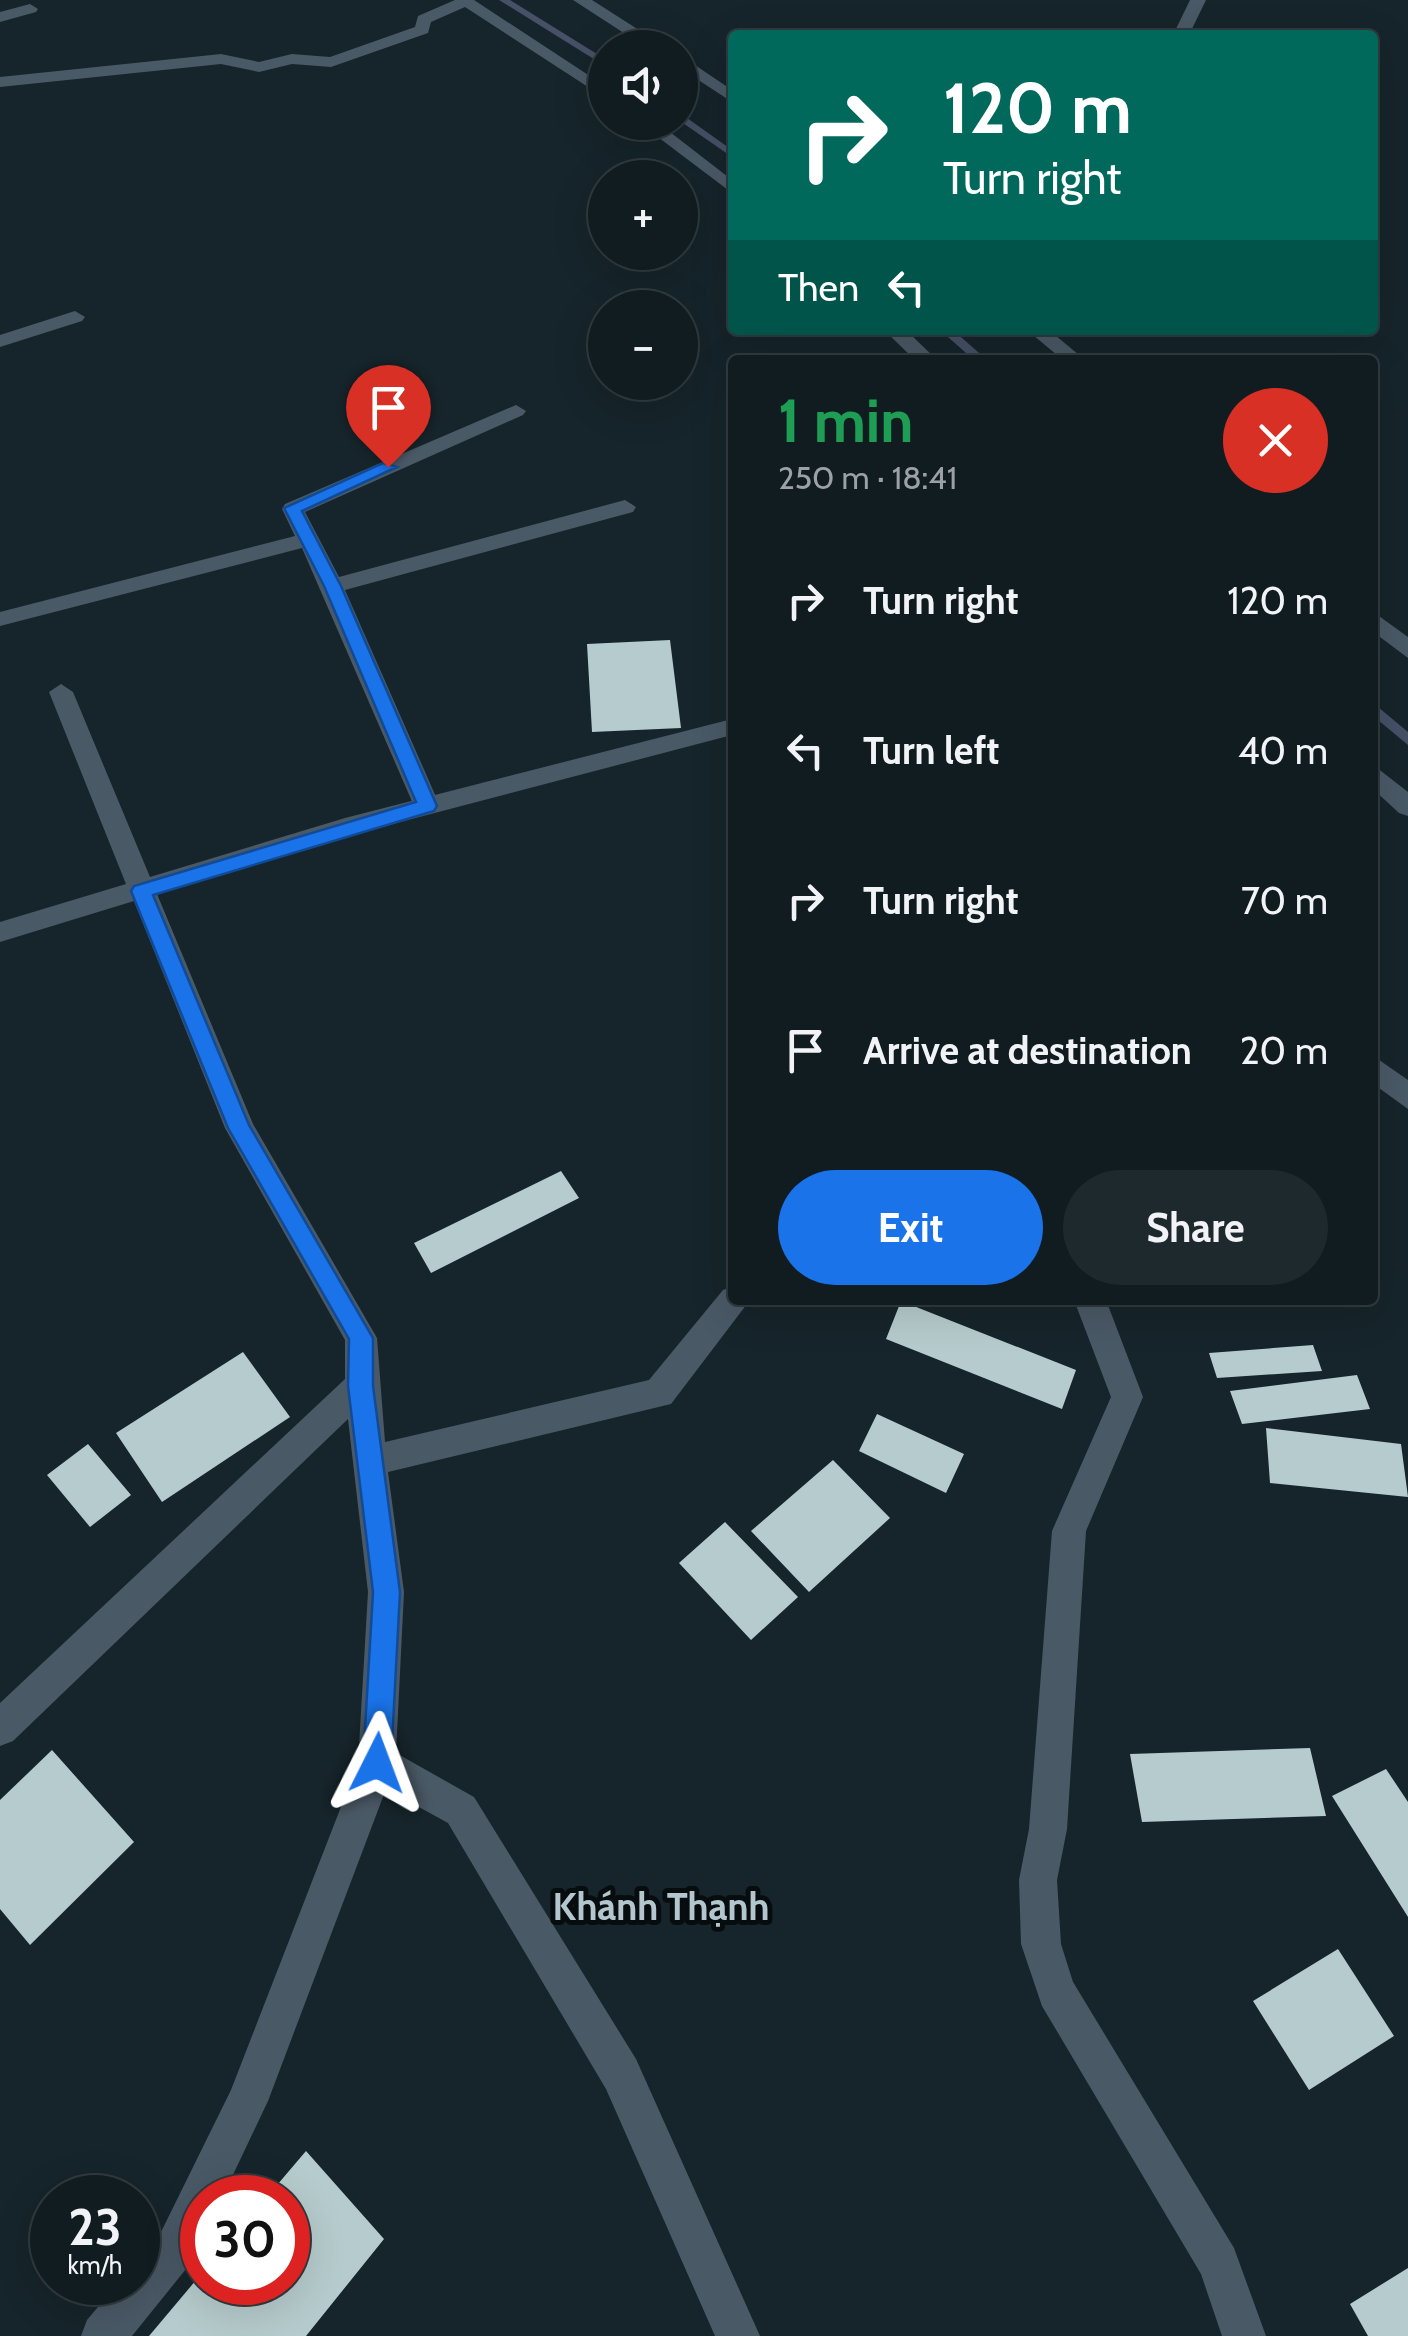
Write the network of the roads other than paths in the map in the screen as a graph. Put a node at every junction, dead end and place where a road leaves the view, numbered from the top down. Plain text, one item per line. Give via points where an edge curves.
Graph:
1 (581, 0) edge
2 (1198, 0) edge
3 (465, 1) edge
4 (30, 9) dead end
5 (0, 17) edge
6 (630, 30) edge
7 (1183, 30) edge
8 (698, 73) edge
9 (0, 82) edge
10 (588, 82) edge
11 (728, 95) edge
12 (669, 140) edge
13 (728, 185) edge
14 (75, 317) dead end
15 (900, 335) edge
16 (1043, 335) edge
17 (0, 341) edge
18 (922, 355) edge
19 (1069, 355) edge
20 (516, 411) dead end
21 (625, 506) dead end
22 (309, 539) junction
23 (332, 586) junction
24 (0, 620) edge
25 (1378, 623) edge
26 (1408, 650) edge
27 (62, 692) dead end
28 (728, 728) edge
29 (1378, 779) edge
30 (427, 806) junction
31 (1408, 807) edge
32 (141, 891) junction
33 (0, 932) edge
34 (1378, 1071) edge
35 (1408, 1097) edge
36 (730, 1305) edge
37 (1092, 1305) edge
38 (361, 1386) junction
39 (373, 1460) junction
40 (0, 1728) edge
41 (377, 1763) junction
42 (103, 2336) edge
43 (738, 2336) edge
44 (1244, 2336) edge

1 - 6 street
2 - 7 street
3 - 9 street via 424,19 422,30 344,60 292,59 258,67 220,59
3 - 10 street
4 - 5 street
8 - 11 street
12 - 13 street
14 - 17 street
15 - 18 street
16 - 19 street
20 - 22 street via 293,508
21 - 23 street
22 - 23 street
22 - 24 street
23 - 30 street
25 - 26 street
27 - 32 street
28 - 30 street
29 - 31 street
30 - 32 street
32 - 33 street
32 - 38 street via 240,1128 361,1338
34 - 35 street
36 - 39 street via 658,1393
37 - 44 street via 1127,1396 1068,1531 1048,1829 1038,1880 1041,1944 1056,1992 1219,2263
38 - 39 street
38 - 40 street
39 - 41 street via 386,1592
41 - 42 street via 247,2101 175,2248
41 - 43 street via 461,1810 621,2074

